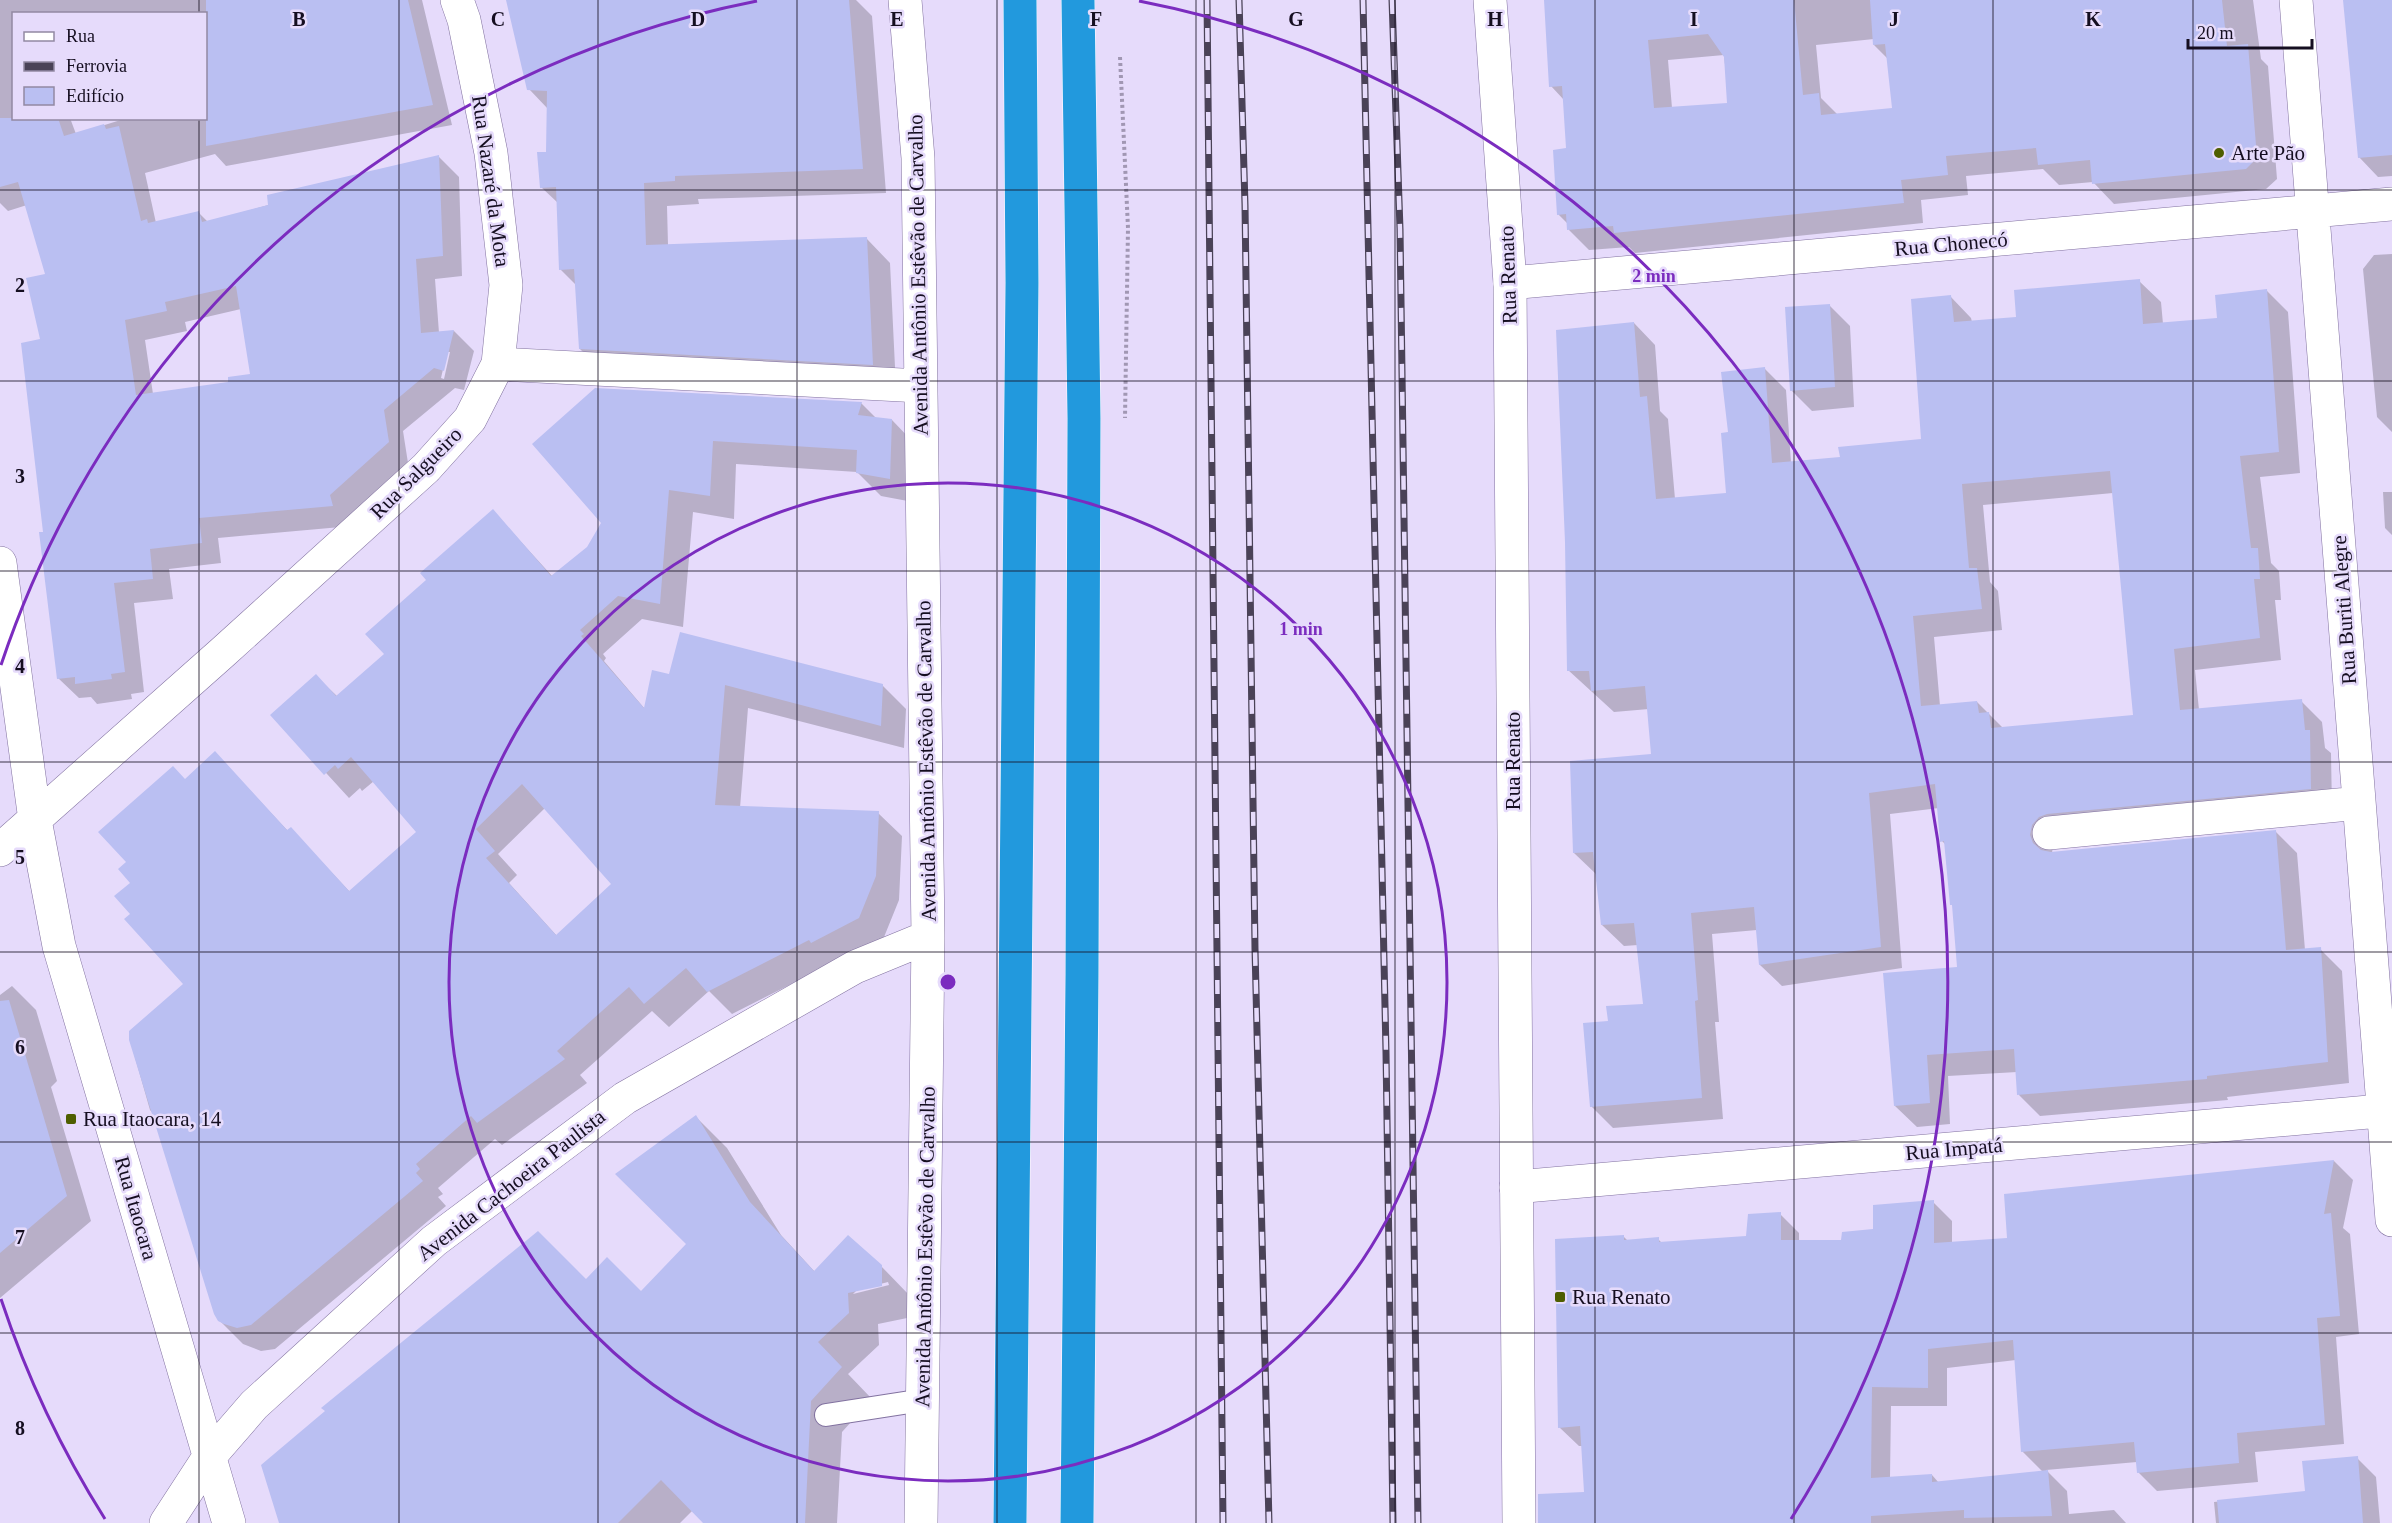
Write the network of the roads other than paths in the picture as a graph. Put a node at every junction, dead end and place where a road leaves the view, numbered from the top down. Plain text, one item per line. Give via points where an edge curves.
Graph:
1 (457, 0) edge
2 (905, 0) edge
3 (1020, 0) edge
4 (1078, 0) edge
5 (1490, 0) edge
6 (2296, 0) edge
7 (2392, 204) edge
8 (2313, 212) junction
9 (1510, 283) junction
10 (498, 364) junction
11 (921, 386) junction
12 (0, 563) edge
13 (2360, 803) junction
14 (2049, 833) dead end
15 (12, 836) edge
16 (928, 937) junction
17 (2387, 1110) edge
18 (1516, 1187) junction
19 (2392, 1220) edge
20 (923, 1400) junction
21 (826, 1415) dead end
22 (209, 1457) junction
23 (166, 1523) edge
24 (229, 1523) edge
25 (921, 1523) edge
26 (1010, 1523) edge
27 (1077, 1523) edge
28 (1519, 1523) edge

1 - 10 street, Rua Nazaré da Mota via 492,153 506,285
2 - 11 street, Avenida Antônio Estêvão de Carvalho via 918,158
3 - 26 highway via 1022,283
4 - 27 highway via 1084,430
5 - 9 street, Rua Renato
6 - 8 street, Rua Buriti Alegre
7 - 8 street, Rua Chonecó
8 - 9 street, Rua Chonecó
8 - 13 street, Rua Buriti Alegre
9 - 18 street, Rua Renato
10 - 11 street
10 - 15 street, Rua Salgueiro via 470,419 426,468
11 - 16 street, Avenida Antônio Estêvão de Carvalho
12 - 15 street, Rua Itaocara
13 - 14 street
13 - 17 street, Rua Buriti Alegre
15 - 22 street, Rua Itaocara via 59,946
16 - 20 street, Avenida Antônio Estêvão de Carvalho
16 - 22 street, Avenida Cachoeira Paulista via 855,967 625,1098 434,1241 254,1405
17 - 18 street, Rua Impatá
17 - 19 street, Rua Buriti Alegre
18 - 28 street, Rua Renato
20 - 21 lane
20 - 25 street, Avenida Antônio Estêvão de Carvalho
22 - 23 street, Avenida Cachoeira Paulista
22 - 24 street, Rua Itaocara

